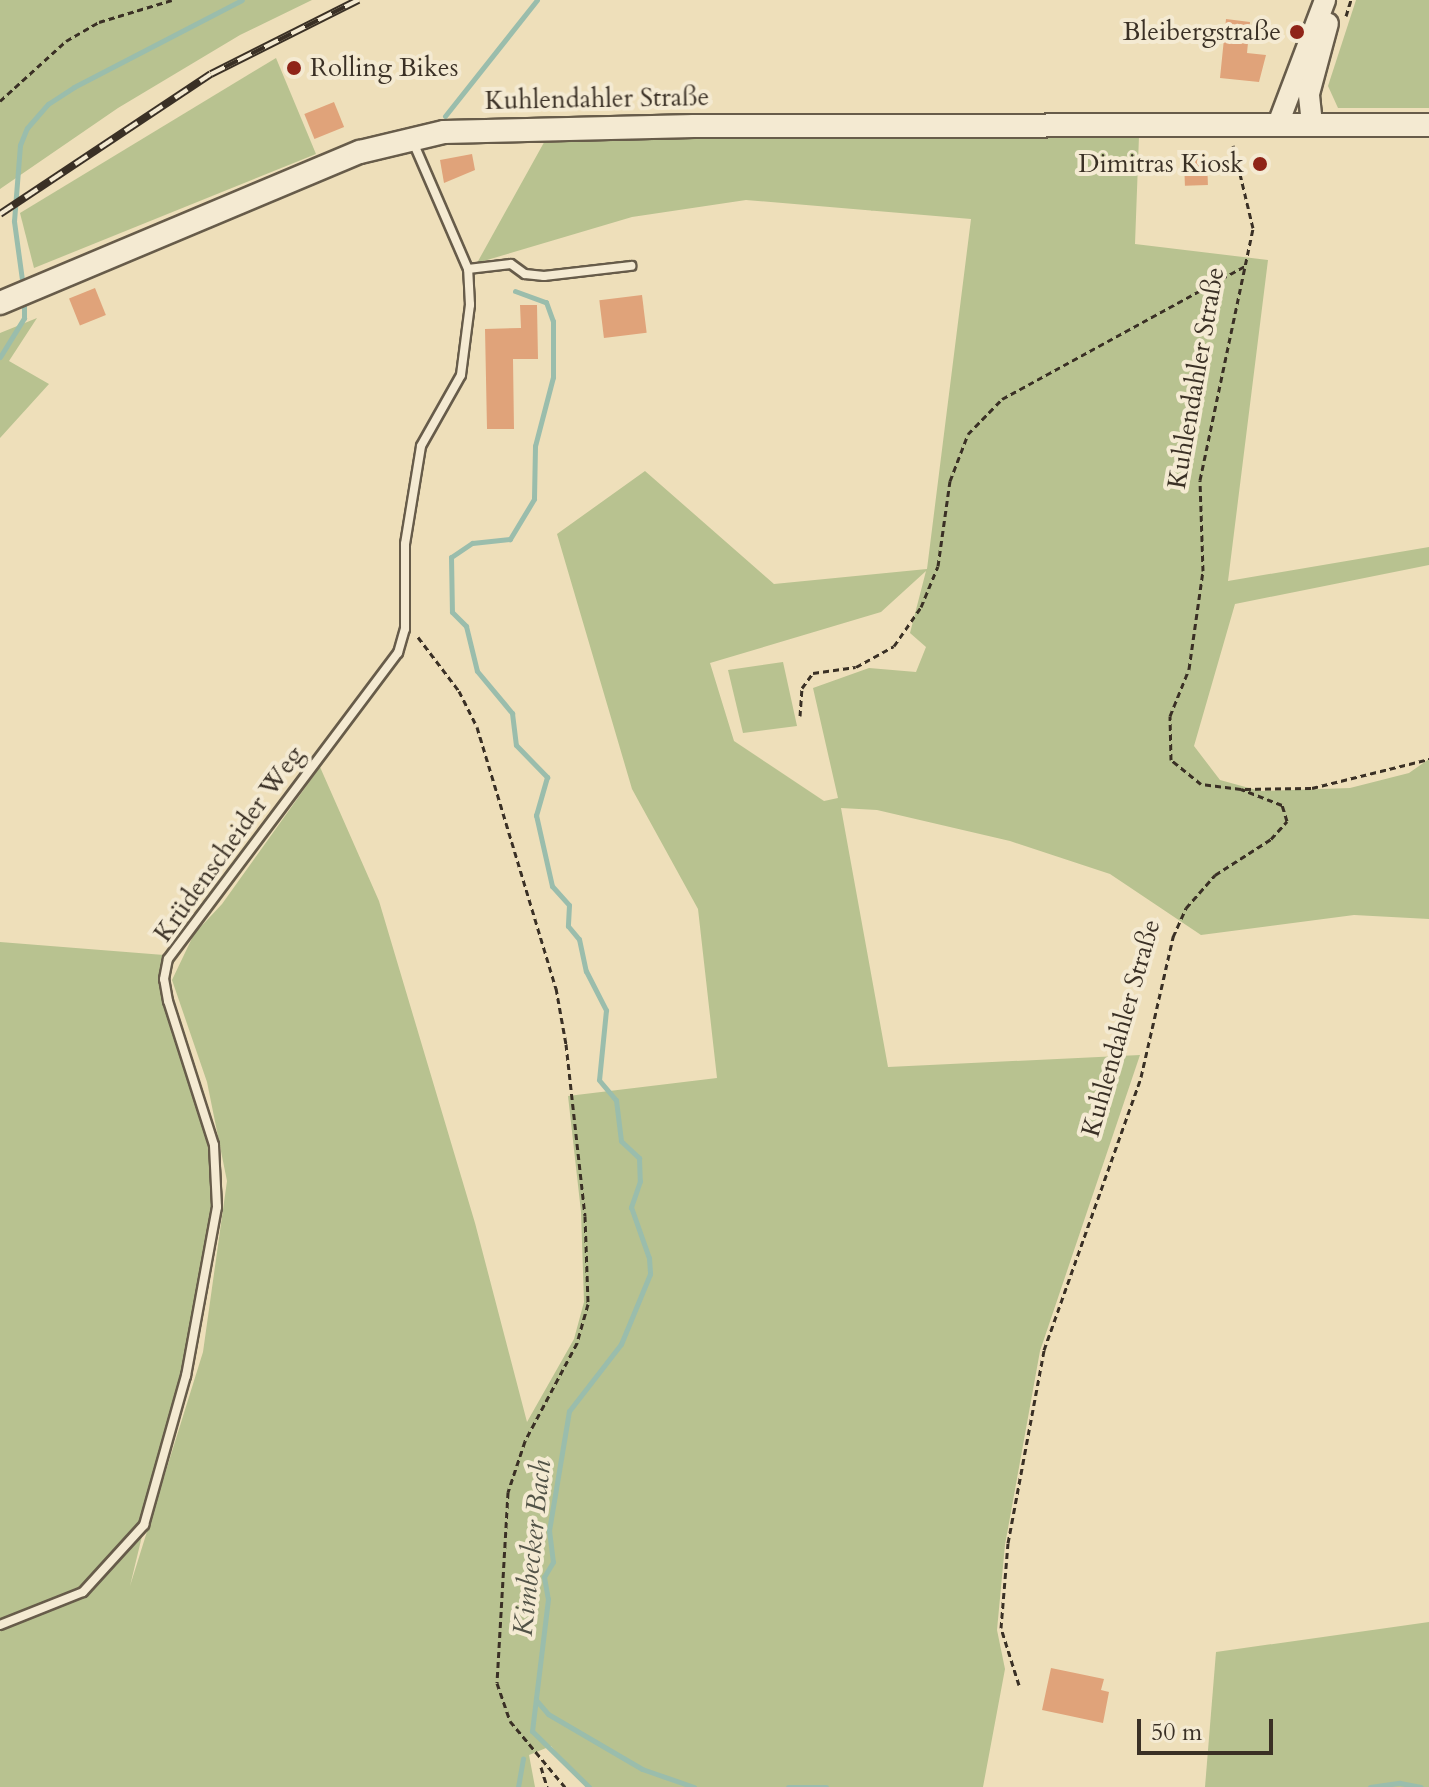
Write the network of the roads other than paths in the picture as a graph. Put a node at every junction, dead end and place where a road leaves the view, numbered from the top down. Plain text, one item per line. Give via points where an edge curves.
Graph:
1 (1325, 0) edge
2 (1335, 0) edge
3 (1278, 124) junction
4 (1312, 124) junction
5 (1429, 125) edge
6 (411, 137) junction
7 (631, 266) dead end
8 (468, 269) junction
9 (5, 301) edge
10 (0, 1625) edge

1 - 3 street
2 - 4 street via 1313,71
3 - 4 main road, Kuhlendahler Straße
3 - 6 main road, Kuhlendahler Straße via 551,127
4 - 5 main road, Kuhlendahler Straße
6 - 8 lane, Krüdenscheider Weg
6 - 9 main road, Kuhlendahler Straße via 360,152
7 - 8 lane via 544,276 525,274 511,264
8 - 10 lane, Krüdenscheider Weg via 470,305 461,375 421,446 405,544 405,629 392,662 168,959 168,1001 214,1145 217,1207 186,1376 144,1525 83,1592

